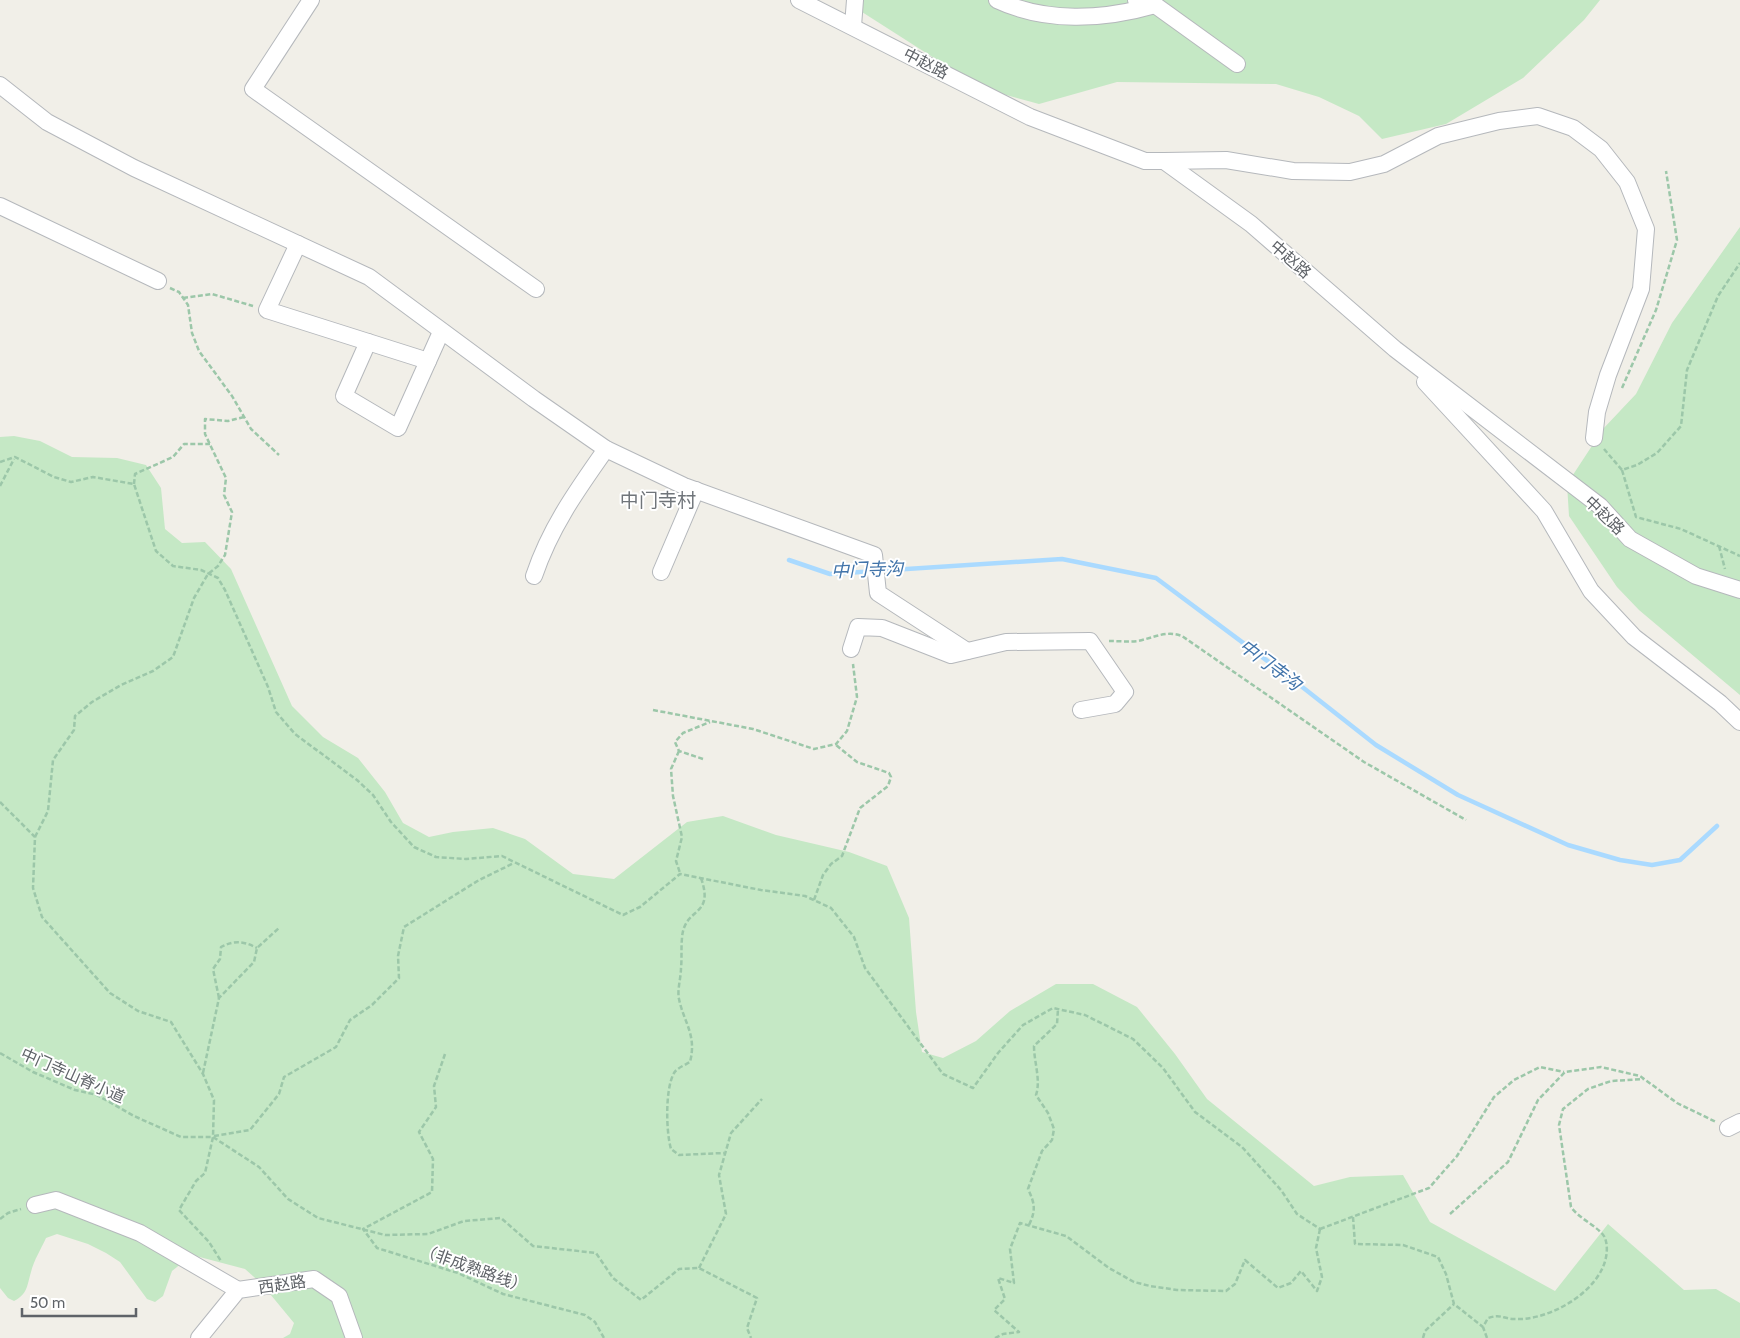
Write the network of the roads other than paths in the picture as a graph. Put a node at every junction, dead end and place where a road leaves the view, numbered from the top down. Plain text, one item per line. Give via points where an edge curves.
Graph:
1 (312, 0) edge
2 (799, 0) edge
3 (855, 0) edge
4 (997, 0) edge
5 (1136, 0) edge
6 (1155, 5) junction
7 (853, 26) junction
8 (1237, 64) dead end
9 (0, 85) edge
10 (1164, 160) junction
11 (0, 206) edge
12 (298, 244) junction
13 (158, 281) road end
14 (536, 289) dead end
15 (441, 332) junction
16 (368, 342) junction
17 (1395, 349) junction
18 (428, 361) junction
19 (1594, 438) road end
20 (606, 448) junction
21 (696, 490) junction
22 (661, 572) dead end
23 (534, 576) dead end
24 (1740, 590) edge
25 (850, 649) road end
26 (967, 651) junction
27 (1081, 710) dead end
28 (1740, 722) edge
29 (35, 1204) road end
30 (238, 1290) junction
31 (199, 1338) edge
32 (354, 1338) edge

1 - 14 street via 253,89
2 - 7 street, 中赵路
3 - 7 street
4 - 6 street via 1018,10 1057,17 1130,12
5 - 6 street
6 - 8 street
7 - 10 street, 中赵路 via 1030,116 1145,161
9 - 12 street via 55,127 134,168
10 - 17 street, 中赵路 via 1250,224
10 - 19 street via 1226,160 1293,171 1350,172 1384,164 1438,136 1499,121 1538,116 1573,128 1602,149 1627,182 1646,229 1641,289 1608,375 1597,412
11 - 13 street
12 - 15 street via 369,277
12 - 16 street via 266,310
15 - 18 street
15 - 20 street
16 - 18 street
16 - 18 street via 344,396 398,428
17 - 24 street, 中赵路 via 1600,506 1630,539 1696,576
17 - 28 street via 1544,511 1591,590 1634,637
20 - 21 street
20 - 23 street via 567,504 545,545
21 - 22 street
21 - 26 street via 874,555 878,593
25 - 26 street via 858,627 882,628 951,655
26 - 27 street via 1006,642 1090,641 1125,692 1115,704
29 - 30 street via 56,1200 140,1233
30 - 31 street, 西赵路
30 - 32 street, 西赵路 via 314,1279 339,1296

